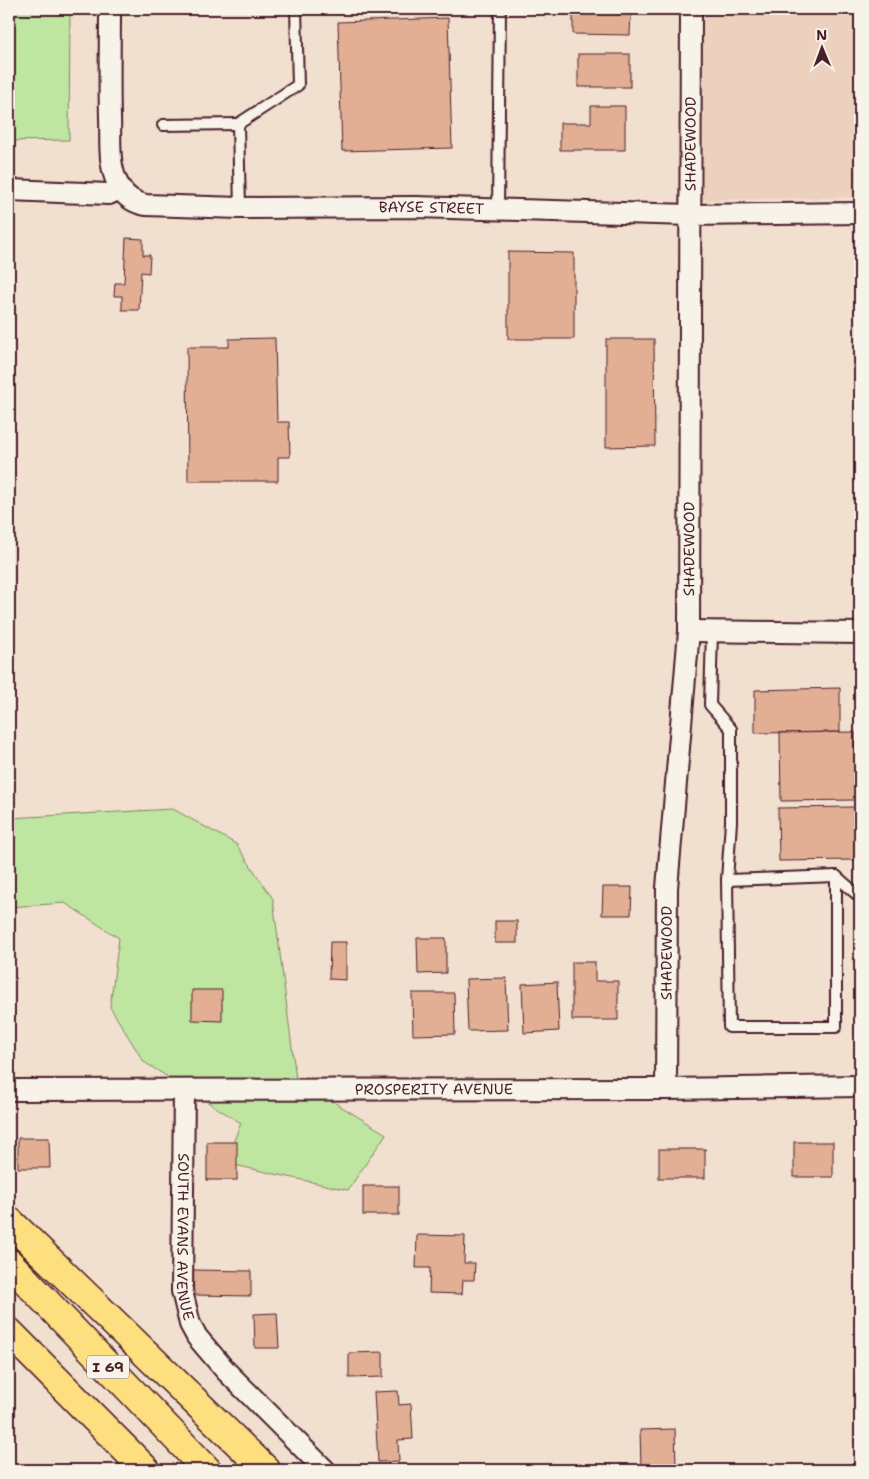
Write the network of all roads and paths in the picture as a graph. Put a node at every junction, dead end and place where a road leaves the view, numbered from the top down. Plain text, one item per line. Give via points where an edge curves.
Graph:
1 (110, 9) edge
2 (296, 9) edge
3 (500, 9) edge
4 (691, 9) edge
5 (238, 124) junction
6 (163, 125) dead end
7 (120, 189) junction
8 (9, 190) edge
9 (240, 208) junction
10 (498, 209) junction
11 (860, 213) edge
12 (690, 215) junction
13 (689, 631) junction
14 (712, 631) junction
15 (860, 633) edge
16 (836, 876) junction
17 (727, 880) junction
18 (860, 897) edge
19 (860, 1086) edge
20 (666, 1089) junction
21 (9, 1090) edge
22 (184, 1091) junction
23 (9, 1221) edge
24 (9, 1263) edge
25 (9, 1332) edge
26 (142, 1466) edge
27 (206, 1470) edge
28 (266, 1470) edge
29 (325, 1470) edge

1 - 7 street via 111,162
2 - 5 lane via 298,85
3 - 10 lane
4 - 12 street, SHADEWOOD
5 - 6 lane
5 - 9 lane
7 - 8 street via 109,194
7 - 9 street, BAYSE STREET via 127,197 146,205
9 - 10 street, BAYSE STREET
10 - 12 street, BAYSE STREET
11 - 12 street, BAYSE STREET
12 - 13 street, SHADEWOOD
13 - 14 street
13 - 20 street, SHADEWOOD via 667,888
14 - 15 street
14 - 17 lane via 710,706 731,729 732,822
16 - 17 lane
16 - 17 lane via 836,1027 729,1026
16 - 18 lane
19 - 20 street, PROSPERITY AVENUE
20 - 22 street, PROSPERITY AVENUE
21 - 22 street, PROSPERITY AVENUE
22 - 29 street, SOUTH EVANS AVENUE via 182,1291 190,1324 226,1372
23 - 28 highway
24 - 27 highway, I 69
25 - 26 highway

